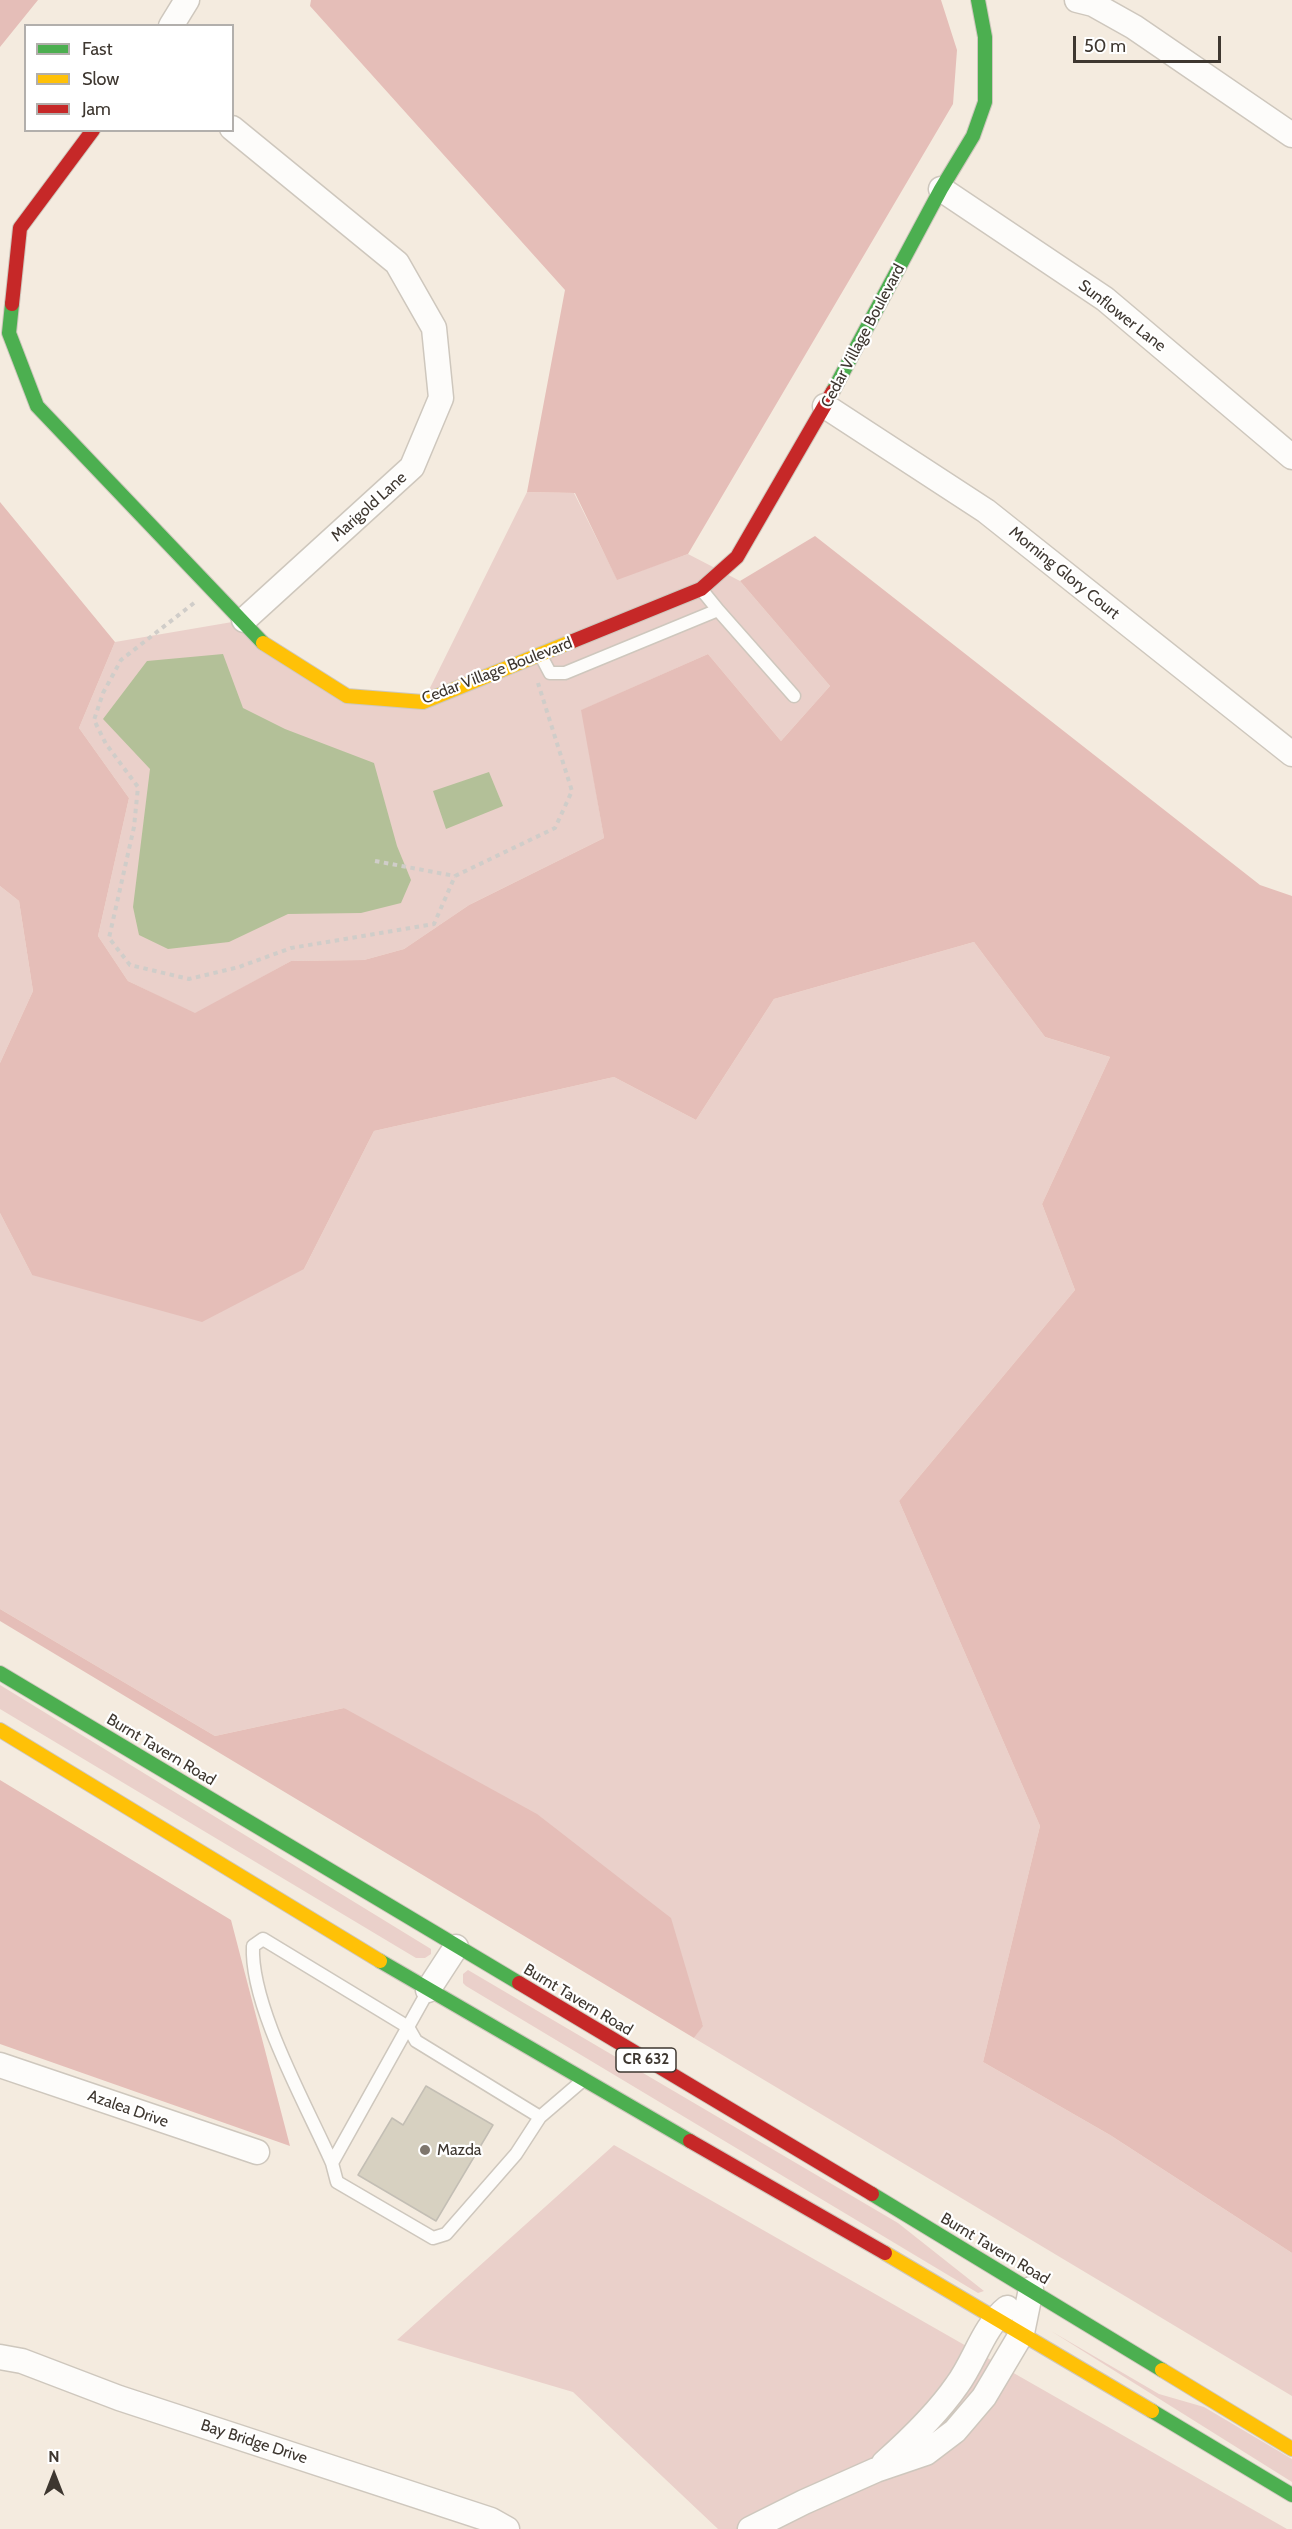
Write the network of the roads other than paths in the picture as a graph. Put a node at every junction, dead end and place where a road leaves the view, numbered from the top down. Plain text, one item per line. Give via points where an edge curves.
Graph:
1 (188, 0) edge
2 (978, 0) edge
3 (1077, 0) edge
4 (172, 24) edge
5 (234, 130) edge
6 (92, 132) edge
7 (1292, 135) edge
8 (941, 189) junction
9 (825, 406) junction
10 (1292, 457) edge
11 (701, 589) junction
12 (718, 610) junction
13 (244, 620) junction
14 (535, 658) junction
15 (794, 696) dead end
16 (1292, 754) edge
17 (0, 1673) edge
18 (0, 1730) edge
19 (456, 1947) junction
20 (428, 1990) junction
21 (408, 2026) junction
22 (0, 2065) edge
23 (584, 2080) junction
24 (540, 2117) junction
25 (257, 2152) dead end
26 (332, 2163) junction
27 (1031, 2289) junction
28 (996, 2317) junction
29 (1022, 2333) junction
30 (0, 2357) edge
31 (1292, 2449) edge
32 (876, 2470) junction
33 (1292, 2495) edge
34 (507, 2529) edge
35 (750, 2529) edge

1 - 4 street
2 - 8 main road, Cedar Village Boulevard via 985,37 985,102 973,136
3 - 7 street via 1093,4 1134,27
5 - 13 street, Marigold Lane via 397,263 434,328 441,398 412,467
6 - 13 main road, Cedar Village Boulevard via 20,228 9,333 37,406
8 - 9 main road, Cedar Village Boulevard
8 - 10 street, Sunflower Lane via 1105,299
9 - 11 main road, Cedar Village Boulevard via 737,557
9 - 16 street, Morning Glory Court via 986,511
11 - 12 lane
11 - 14 main road, Cedar Village Boulevard
12 - 14 lane via 565,673 550,673
12 - 15 lane
13 - 14 main road, Cedar Village Boulevard via 260,641 347,696 423,702
17 - 19 main road, Burnt Tavern Road / CR 632
18 - 20 main road, CR 632
19 - 20 street
19 - 27 main road, Burnt Tavern Road / CR 632
20 - 21 lane
20 - 23 main road, CR 632
21 - 24 lane via 416,2041
21 - 26 lane
21 - 26 lane via 264,1940 253,1946 252,1960 266,2017
22 - 25 street, Azalea Drive
23 - 24 lane
23 - 28 main road, CR 632
24 - 26 lane via 516,2154 446,2234 433,2238 337,2182
27 - 28 street
27 - 29 street
27 - 31 main road, Burnt Tavern Road / CR 632
28 - 29 main road, CR 632
28 - 32 street via 958,2385 918,2432
29 - 32 street via 984,2397 955,2431 926,2453
29 - 33 main road, CR 632
30 - 34 street, Bay Bridge Drive via 22,2361 118,2398 491,2520
32 - 35 street

